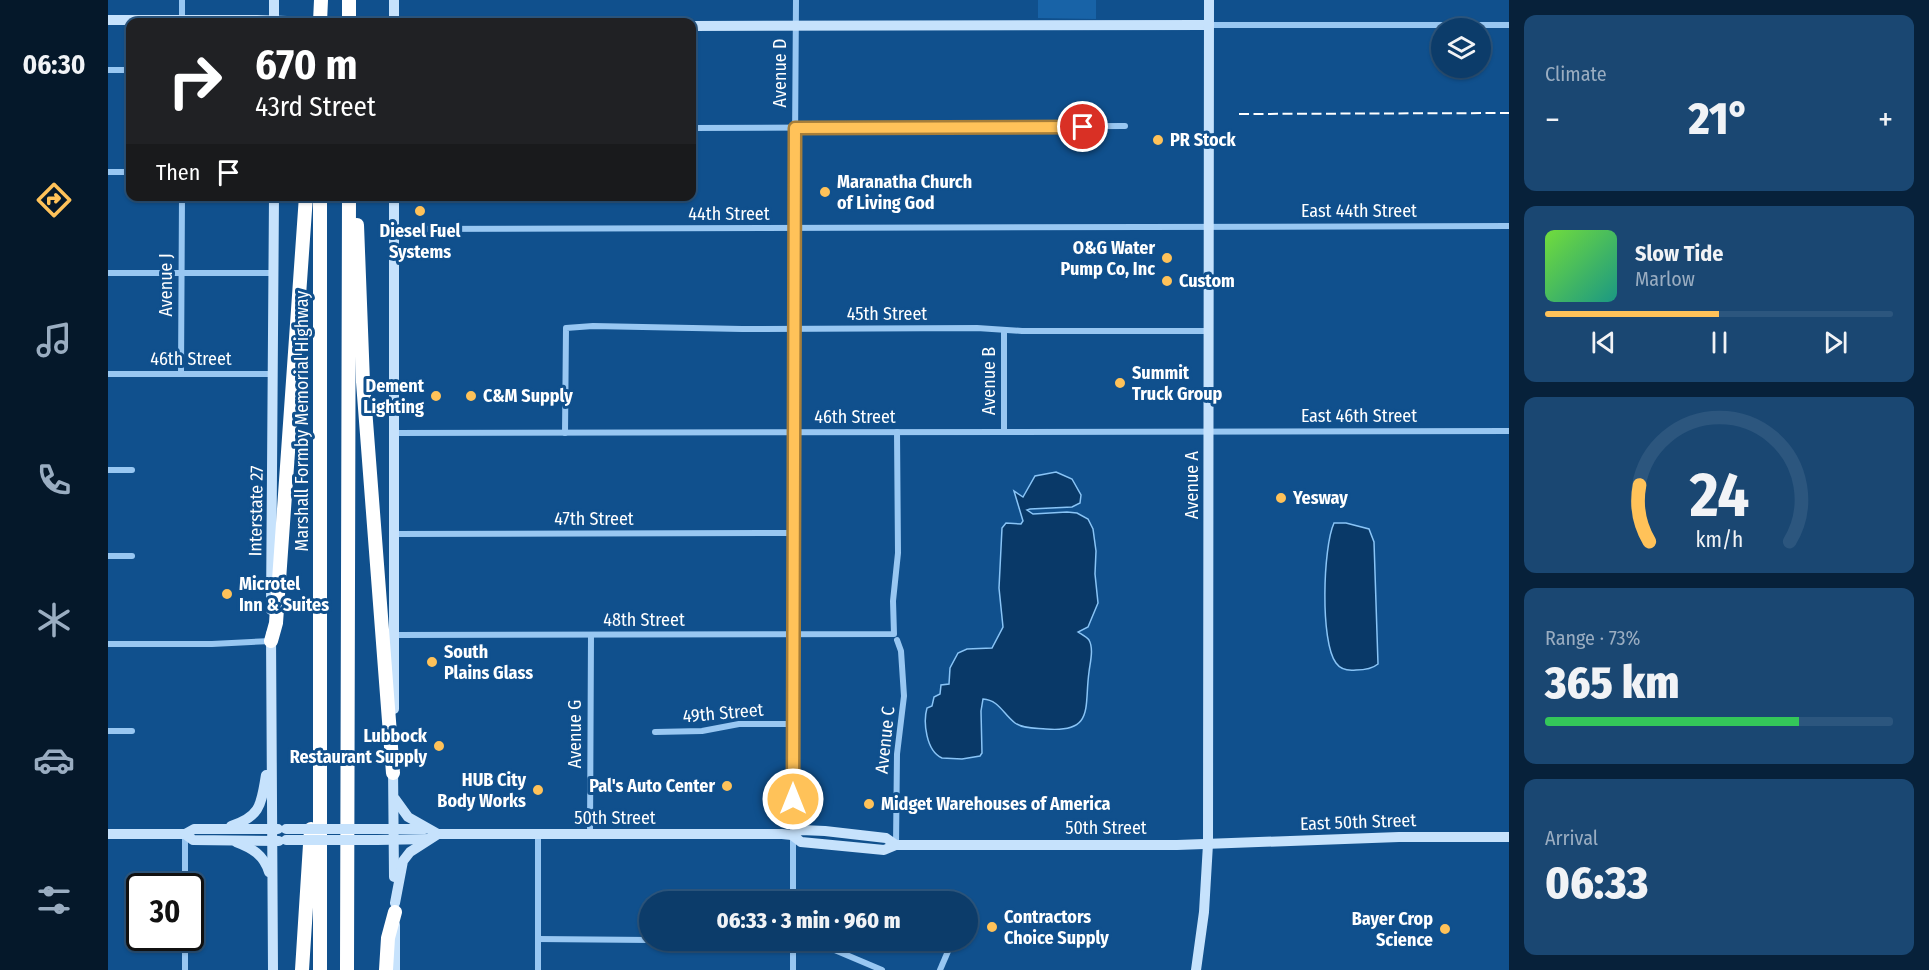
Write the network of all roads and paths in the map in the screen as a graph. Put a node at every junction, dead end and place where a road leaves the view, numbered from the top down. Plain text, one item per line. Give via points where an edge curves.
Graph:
1 (182, 0) edge
2 (274, 0) edge
3 (321, 0) edge
4 (394, 0) edge
5 (796, 0) edge
6 (1209, 0) edge
7 (182, 18) edge
8 (274, 18) edge
9 (319, 18) edge
10 (394, 18) edge
11 (108, 20) edge
12 (126, 20) edge
13 (1209, 25) junction
14 (1509, 25) edge
15 (696, 26) edge
16 (796, 26) junction
17 (108, 70) edge
18 (126, 70) edge
19 (1125, 126) dead end
20 (696, 128) edge
21 (795, 128) junction
22 (108, 172) edge
23 (126, 172) edge
24 (182, 201) edge
25 (274, 201) edge
26 (306, 201) edge
27 (320, 201) edge
28 (349, 201) edge
29 (357, 201) edge
30 (394, 201) edge
31 (1509, 226) edge
32 (1209, 228) junction
33 (795, 229) junction
34 (394, 230) junction
35 (108, 273) edge
36 (181, 273) junction
37 (274, 273) junction
38 (793, 329) junction
39 (1004, 330) junction
40 (1209, 331) junction
41 (108, 374) edge
42 (181, 374) junction
43 (274, 374) junction
44 (1509, 431) edge
45 (793, 432) junction
46 (897, 432) junction
47 (1004, 432) junction
48 (394, 433) junction
49 (565, 433) junction
50 (1209, 433) junction
51 (108, 470) edge
52 (132, 470) dead end
53 (794, 533) junction
54 (394, 534) junction
55 (108, 556) edge
56 (132, 556) dead end
57 (394, 635) junction
58 (591, 635) junction
59 (793, 635) junction
60 (896, 637) junction
61 (272, 640) junction
62 (108, 645) edge
63 (321, 719) junction
64 (793, 724) junction
65 (108, 731) edge
66 (132, 731) dead end
67 (656, 732) dead end
68 (271, 745) junction
69 (393, 773) junction
70 (394, 796) junction
71 (213, 829) junction
72 (272, 829) junction
73 (108, 834) edge
74 (185, 834) junction
75 (377, 834) junction
76 (394, 834) junction
77 (434, 834) junction
78 (538, 834) junction
79 (590, 834) junction
80 (792, 835) junction
81 (1509, 837) edge
82 (230, 840) junction
83 (272, 841) junction
84 (1208, 844) junction
85 (896, 845) junction
86 (185, 873) edge
87 (272, 887) junction
88 (793, 891) edge
89 (395, 907) junction
90 (538, 939) junction
91 (639, 940) edge
92 (185, 951) edge
93 (793, 951) edge
94 (837, 951) edge
95 (950, 951) edge
96 (185, 970) edge
97 (273, 970) edge
98 (302, 970) edge
99 (320, 970) edge
100 (346, 970) edge
101 (386, 970) edge
102 (395, 970) edge
103 (538, 970) edge
104 (793, 970) edge
105 (882, 970) edge
106 (940, 970) edge
107 (1196, 970) edge

1 - 7 street
2 - 8 main road
3 - 9 highway
4 - 10 main road
5 - 16 street, Avenue D
6 - 13 main road, Avenue A
11 - 12 main road
13 - 14 street
13 - 16 main road
13 - 32 main road, Avenue A
15 - 16 main road
16 - 21 street, Avenue D
17 - 18 street
19 - 21 street
20 - 21 street
21 - 33 street, Avenue D
22 - 23 street
24 - 36 street, Avenue J
25 - 37 main road, Interstate 27
26 - 61 highway
27 - 63 highway, Marshall Formby Memorial Highway
28 - 100 highway
29 - 69 highway via 363,382
30 - 34 main road
31 - 32 street, East 44th Street
32 - 33 street, 44th Street
32 - 40 main road, Avenue A
33 - 34 street, 44th Street
33 - 38 street, Avenue D
34 - 48 main road
35 - 36 street
36 - 37 street
36 - 42 street, Avenue J
37 - 43 main road, Interstate 27
38 - 39 street, 45th Street
38 - 45 street, Avenue D
38 - 49 street, 45th Street via 566,327
39 - 40 street, 45th Street
39 - 47 street, Avenue B
40 - 50 main road, Avenue A
41 - 42 street, 46th Street
42 - 43 street, 46th Street
43 - 61 main road, Interstate 27
44 - 50 street, East 46th Street
45 - 46 street, 46th Street
45 - 49 street, 46th Street
45 - 53 street, Avenue D
46 - 47 street, 46th Street
46 - 60 street, Avenue C via 898,553 893,601
47 - 50 street, 46th Street
48 - 49 street, 46th Street
48 - 54 main road
50 - 84 main road, Avenue A
51 - 52 street
53 - 54 street, 47th Street
53 - 59 street, Avenue D
54 - 57 main road
55 - 56 street
57 - 58 street, 48th Street
57 - 69 main road
58 - 59 street, 48th Street
58 - 79 street, Avenue G
59 - 60 street, 48th Street
59 - 64 street, Avenue D
60 - 85 street, Avenue C via 901,651 904,696 897,754
61 - 62 street
61 - 68 main road, Interstate 27
63 - 98 highway
63 - 99 highway, Marshall Formby Memorial Highway
64 - 67 street, 49th Street via 739,724 702,731
64 - 80 street, Avenue D
65 - 66 street
68 - 71 main road via 261,805 255,814 241,823
68 - 72 main road, Interstate 27
69 - 70 main road
70 - 76 main road
70 - 77 main road via 405,815
71 - 72 main road, 50th Street
71 - 74 main road, 50th Street via 194,829
72 - 75 main road, 50th Street, bridge
72 - 83 main road, Interstate 27
73 - 74 main road, 50th Street
74 - 82 main road, 50th Street via 193,840
74 - 86 street
75 - 76 main road, 50th Street
75 - 83 main road, 50th Street, bridge
76 - 77 main road, 50th Street
76 - 89 main road
77 - 78 main road, 50th Street
77 - 89 main road via 403,861
78 - 79 main road, 50th Street
78 - 90 street
79 - 80 main road, 50th Street
80 - 85 main road, 50th Street via 801,843 825,846 884,850
80 - 88 street, Avenue D
81 - 84 main road, East 50th Street
82 - 83 main road, 50th Street
82 - 87 main road via 259,854 267,866
83 - 87 main road, Interstate 27
84 - 85 main road, 50th Street
84 - 107 main road, Avenue A
87 - 97 main road, Interstate 27
89 - 101 highway
89 - 102 main road
90 - 91 street
90 - 103 street
92 - 96 street
93 - 104 street
94 - 105 street
95 - 106 street

